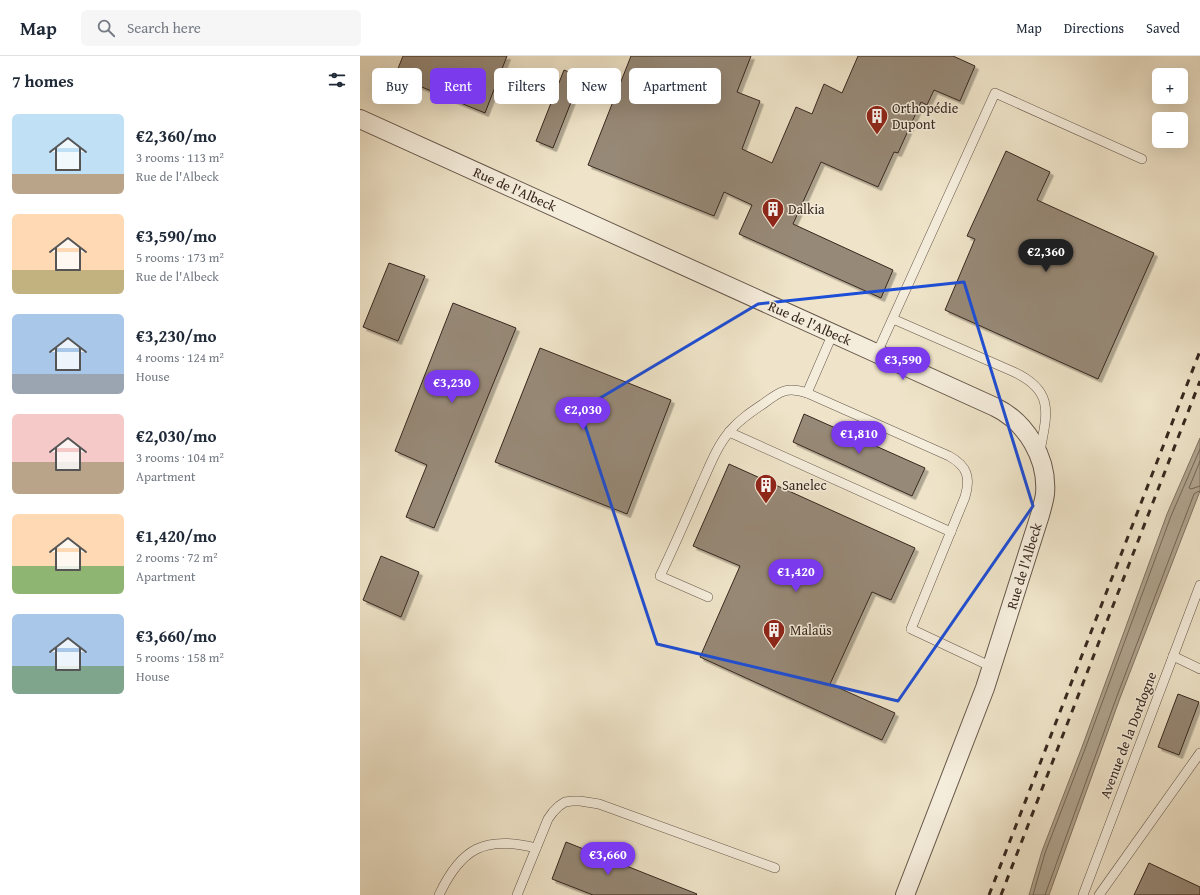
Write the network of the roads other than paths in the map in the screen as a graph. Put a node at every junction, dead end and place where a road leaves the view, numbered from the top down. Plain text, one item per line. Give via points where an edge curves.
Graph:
1 (360, 119) edge
2 (1142, 159) dead end
3 (893, 319) junction
4 (833, 333) junction
5 (878, 353) junction
6 (807, 393) junction
7 (729, 432) junction
8 (1039, 456) junction
9 (951, 532) junction
10 (1200, 585) edge
11 (708, 597) dead end
12 (1173, 656) junction
13 (992, 667) junction
14 (1200, 669) edge
15 (1200, 753) edge
16 (536, 848) junction
17 (775, 868) dead end
18 (439, 895) edge
19 (517, 895) edge
20 (905, 895) edge
21 (1083, 895) edge
22 (1100, 895) edge

1 - 4 street, Rue de l'Albeck
2 - 3 lane via 995,93
3 - 5 lane
3 - 8 lane via 1022,376 1037,388 1046,409
4 - 5 street, Rue de l'Albeck
4 - 6 lane
5 - 8 street, Rue de l'Albeck via 1003,410 1024,430
6 - 7 lane via 783,390 745,417
6 - 9 lane via 949,456 960,464 967,474 968,488
7 - 9 lane
7 - 11 lane via 711,462 660,576
8 - 13 street, Rue de l'Albeck via 1045,484 1043,504
9 - 13 lane via 912,629
10 - 12 lane, Avenue de la Dordogne
12 - 14 lane
12 - 21 lane, Avenue de la Dordogne
13 - 20 street, Rue de l'Albeck
15 - 22 lane
16 - 17 lane via 552,812 565,802 580,801 599,804
16 - 18 lane via 500,843 476,849 459,862
16 - 19 lane

